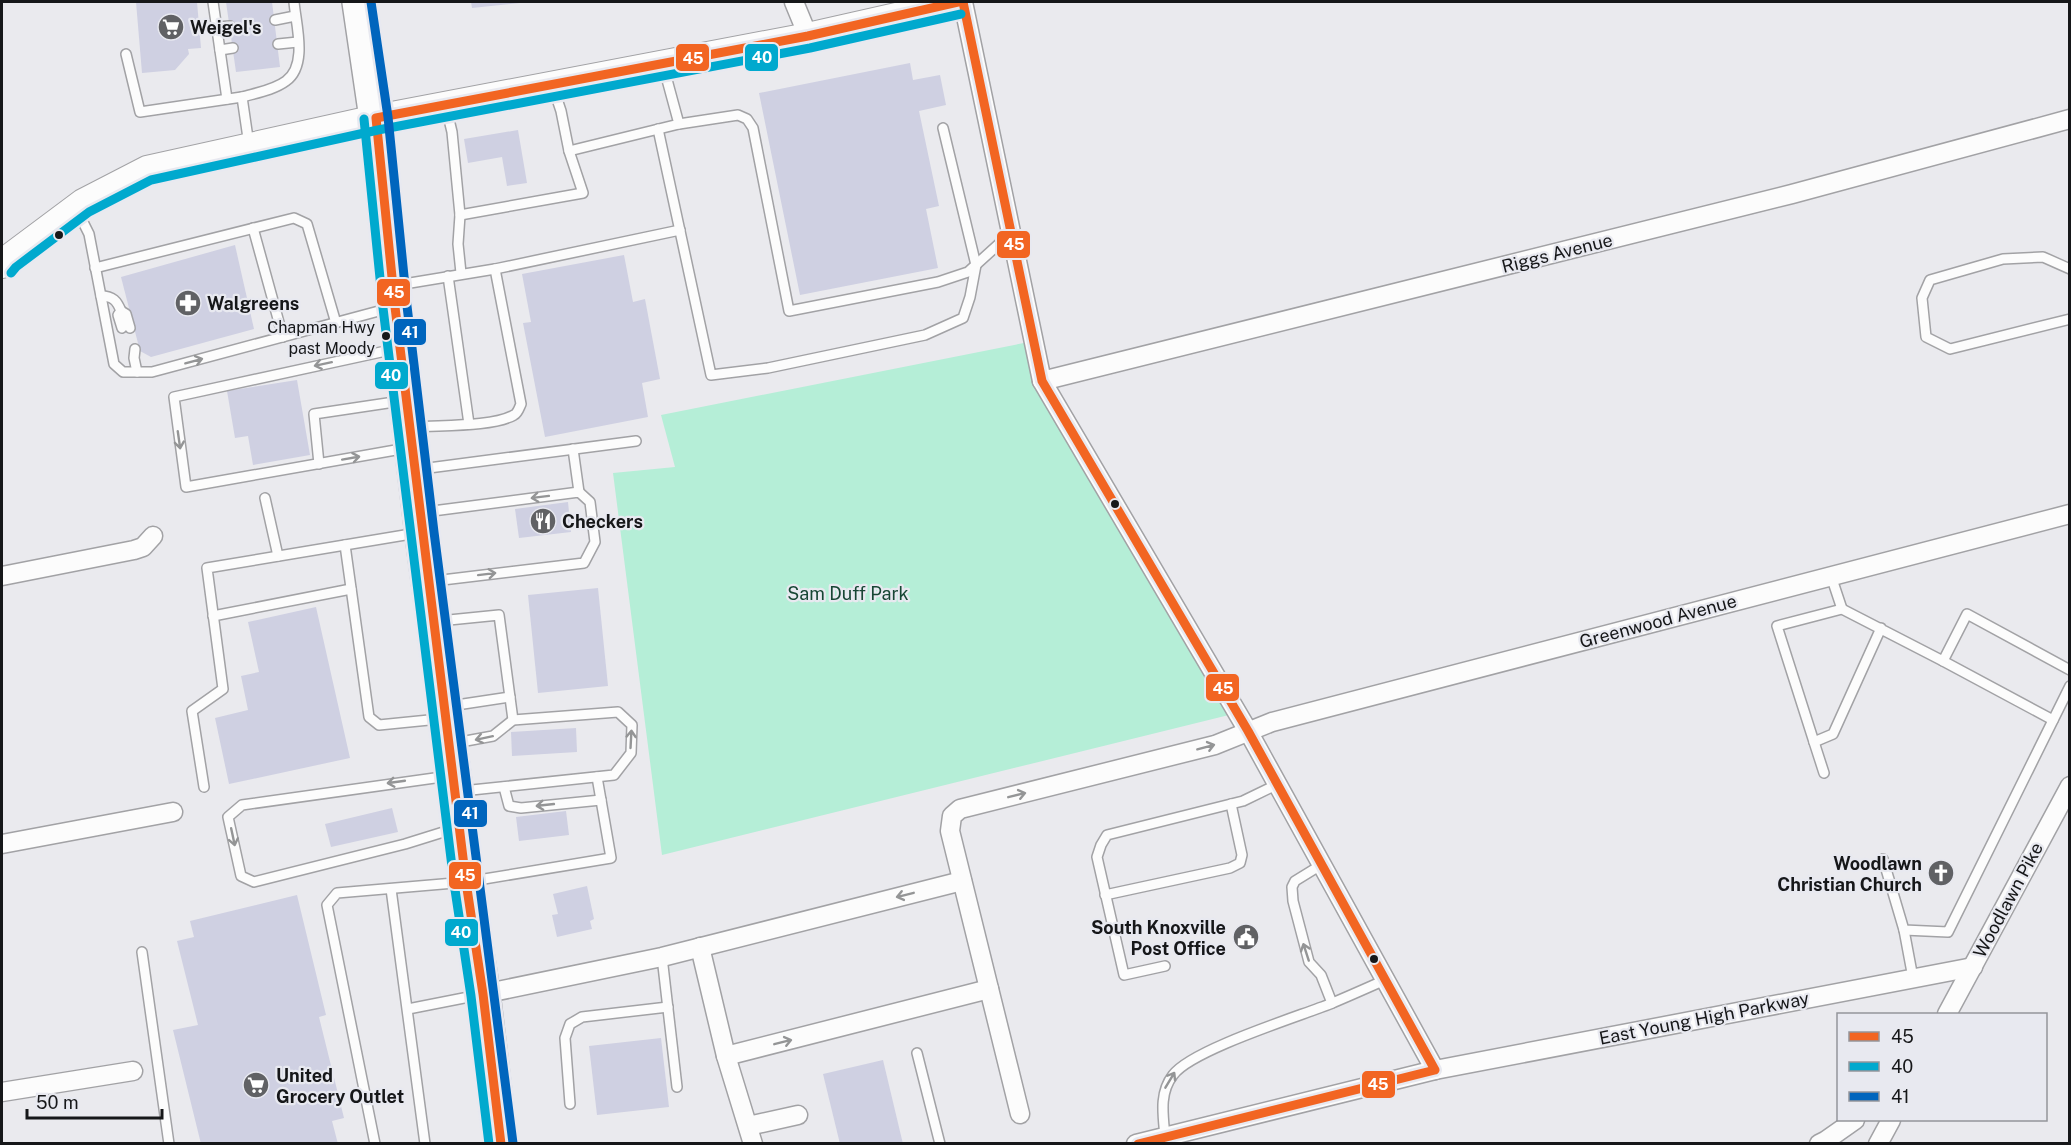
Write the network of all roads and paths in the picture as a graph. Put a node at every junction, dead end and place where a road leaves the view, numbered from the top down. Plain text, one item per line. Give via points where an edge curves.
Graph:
1 (214, 2) edge
2 (294, 2) edge
3 (359, 2) edge
4 (794, 2) edge
5 (958, 2) edge
6 (963, 2) edge
7 (295, 16) junction
8 (275, 20) dead end
9 (230, 26) dead end
10 (217, 27) junction
11 (808, 36) junction
12 (298, 42) junction
13 (278, 44) dead end
14 (233, 48) dead end
15 (220, 50) junction
16 (126, 54) dead end
17 (662, 63) junction
18 (552, 83) junction
19 (242, 97) junction
20 (227, 99) junction
21 (446, 104) junction
22 (376, 118) junction
23 (2070, 119) edge
24 (680, 124) junction
25 (943, 128) dead end
26 (658, 129) junction
27 (249, 145) junction
28 (569, 151) junction
29 (76, 207) junction
30 (460, 215) junction
31 (253, 228) junction
32 (680, 230) junction
33 (1011, 233) junction
34 (2, 265) edge
35 (976, 265) junction
36 (95, 268) junction
37 (495, 269) junction
38 (2070, 269) edge
39 (461, 273) junction
40 (448, 276) junction
41 (101, 296) junction
42 (394, 296) junction
43 (2070, 319) edge
44 (336, 323) junction
45 (126, 328) dead end
46 (283, 337) junction
47 (400, 347) junction
48 (132, 353) dead end
49 (137, 372) junction
50 (1042, 381) junction
51 (469, 424) junction
52 (411, 436) junction
53 (636, 441) dead end
54 (573, 449) junction
55 (319, 464) junction
56 (579, 492) junction
57 (265, 498) dead end
58 (2070, 514) edge
59 (421, 522) junction
60 (153, 536) dead end
61 (345, 545) junction
62 (278, 556) junction
63 (2, 576) edge
64 (1832, 576) junction
65 (428, 581) junction
66 (351, 589) junction
67 (1842, 609) junction
68 (213, 616) junction
69 (434, 622) junction
70 (1881, 628) junction
71 (1943, 661) junction
72 (2070, 670) edge
73 (2070, 686) edge
74 (510, 697) junction
75 (513, 720) junction
76 (2053, 720) junction
77 (1248, 731) junction
78 (1814, 742) junction
79 (451, 747) junction
80 (1824, 773) dead end
81 (597, 777) junction
82 (1278, 784) junction
83 (504, 786) junction
84 (2070, 786) edge
85 (204, 787) dead end
86 (601, 800) junction
87 (1230, 804) junction
88 (173, 812) dead end
89 (461, 826) junction
90 (2, 844) edge
91 (1883, 859) dead end
92 (1322, 865) junction
93 (962, 880) junction
94 (466, 882) junction
95 (391, 889) junction
96 (1106, 895) junction
97 (1904, 930) junction
98 (700, 947) junction
99 (141, 952) dead end
100 (662, 957) junction
101 (1165, 966) dead end
102 (1973, 967) junction
103 (1914, 978) junction
104 (1385, 980) junction
105 (989, 989) junction
106 (483, 994) junction
107 (1332, 1003) junction
108 (668, 1007) junction
109 (408, 1009) junction
110 (1948, 1013) edge
111 (917, 1053) dead end
112 (726, 1056) junction
113 (1435, 1070) junction
114 (134, 1071) dead end
115 (677, 1087) dead end
116 (2, 1092) edge
117 (570, 1104) dead end
118 (1020, 1114) dead end
119 (798, 1115) dead end
120 (1852, 1121) edge
121 (1890, 1121) edge
122 (748, 1126) junction
123 (1165, 1136) junction
124 (169, 1143) edge
125 (375, 1143) edge
126 (425, 1143) edge
127 (501, 1143) edge
128 (753, 1143) edge
129 (940, 1143) edge
130 (1136, 1143) edge
131 (1819, 1143) edge
132 (1878, 1143) edge

1 - 10 lane
2 - 7 lane
3 - 22 highway
4 - 11 street
5 - 11 main road
6 - 33 street
7 - 8 lane
7 - 12 lane
9 - 10 lane
10 - 15 lane
11 - 17 main road
12 - 13 lane
12 - 19 lane via 298,66 286,81
14 - 15 lane
15 - 20 lane
16 - 20 lane via 140,112
17 - 18 main road
17 - 24 lane
18 - 21 main road
18 - 28 lane
19 - 20 lane
19 - 27 lane
21 - 22 main road
21 - 30 lane
22 - 27 main road
22 - 42 highway
23 - 50 street, Riggs Avenue via 1781,197
24 - 26 lane
24 - 35 lane via 738,115 747,118 753,128 789,311 938,282 968,272
25 - 35 lane
26 - 28 lane
26 - 32 lane
27 - 29 main road via 147,170
28 - 30 lane via 583,193
29 - 34 main road
29 - 36 lane via 89,234
30 - 39 lane
31 - 36 lane
31 - 44 lane via 294,218 307,224
31 - 46 lane
32 - 35 lane via 711,375 768,368 925,335 963,318
32 - 37 lane
33 - 35 lane
33 - 50 street
36 - 41 lane
37 - 39 lane
37 - 51 lane via 521,404 513,416
38 - 43 lane via 2043,257 2003,259 1930,280 1922,298 1926,337 1950,349
39 - 40 lane
40 - 42 lane
40 - 51 lane
41 - 45 lane via 117,302 126,314
41 - 49 lane via 114,364 123,372
42 - 44 lane
42 - 47 highway
44 - 46 lane
49 -> 46 lane via 153,372
47 - 52 highway
47 -> 55 lane via 174,397 186,487
48 - 49 lane
50 - 77 street
51 - 52 lane
52 - 54 lane
55 -> 52 lane
52 - 55 lane via 314,414
52 - 59 highway
53 - 54 lane
54 - 56 lane
56 -> 59 lane
65 -> 56 lane via 584,563 595,543 590,502
57 - 62 lane
58 - 64 street, Greenwood Avenue
59 - 61 lane
59 - 65 highway
60 - 63 street via 134,550
61 - 62 lane
61 - 66 lane
62 - 68 lane via 207,568
64 - 67 lane
64 - 77 street, Greenwood Avenue
65 - 69 highway
66 - 68 lane
66 - 79 lane via 369,717 379,725
67 - 70 lane
67 - 78 lane via 1777,626
68 - 85 lane via 223,689 192,711
69 - 74 lane via 499,615
69 - 79 highway
70 - 71 lane
70 - 78 lane via 1833,734
71 - 72 lane via 1967,614
71 - 76 lane
73 - 76 lane
74 - 75 lane
74 - 79 lane
75 -> 79 lane via 493,736
81 -> 75 lane via 614,775 631,753 632,725 618,712
76 - 97 lane via 1948,932
77 - 82 street
93 -> 77 street, Greenwood Avenue via 950,831 952,816 960,809 1215,745
78 - 80 lane
79 - 83 lane
79 - 89 highway
79 -> 89 lane via 242,805 228,817 241,876 254,882
81 - 83 lane
81 - 86 lane
82 - 87 lane
82 - 92 street
86 -> 83 lane via 521,808 509,806
84 - 102 street, Woodlawn Pike
86 - 94 lane via 611,858
87 - 96 lane via 1107,835 1097,857
87 - 96 lane via 1242,855 1240,863
88 - 90 street
89 - 94 highway
91 - 97 lane
92 - 104 street
107 -> 92 lane via 1321,975 1309,962 1293,901 1295,881
93 -> 98 street
93 - 105 street
94 - 95 lane
94 - 106 highway
95 - 109 lane
95 - 125 lane via 338,893 327,905
96 - 101 lane via 1124,975
97 - 103 lane
98 - 100 street
98 - 112 street
99 - 124 lane
100 - 106 street
100 - 108 lane
102 - 103 street, East Young High Parkway
102 - 110 street, Woodlawn Pike
103 - 113 street, East Young High Parkway
104 - 107 lane
104 - 113 street
112 -> 105 street
105 - 118 street
106 - 109 lane
106 - 127 highway
123 -> 107 lane via 1165,1087 1181,1066
108 - 115 lane
108 - 117 lane via 582,1017 570,1024 565,1038
109 - 126 lane
111 - 129 lane
112 - 122 street
113 - 123 street, East Young High Parkway
114 - 116 street
119 - 122 street
120 - 131 street
121 - 132 street
122 - 128 street
123 - 130 street, East Young High Parkway

